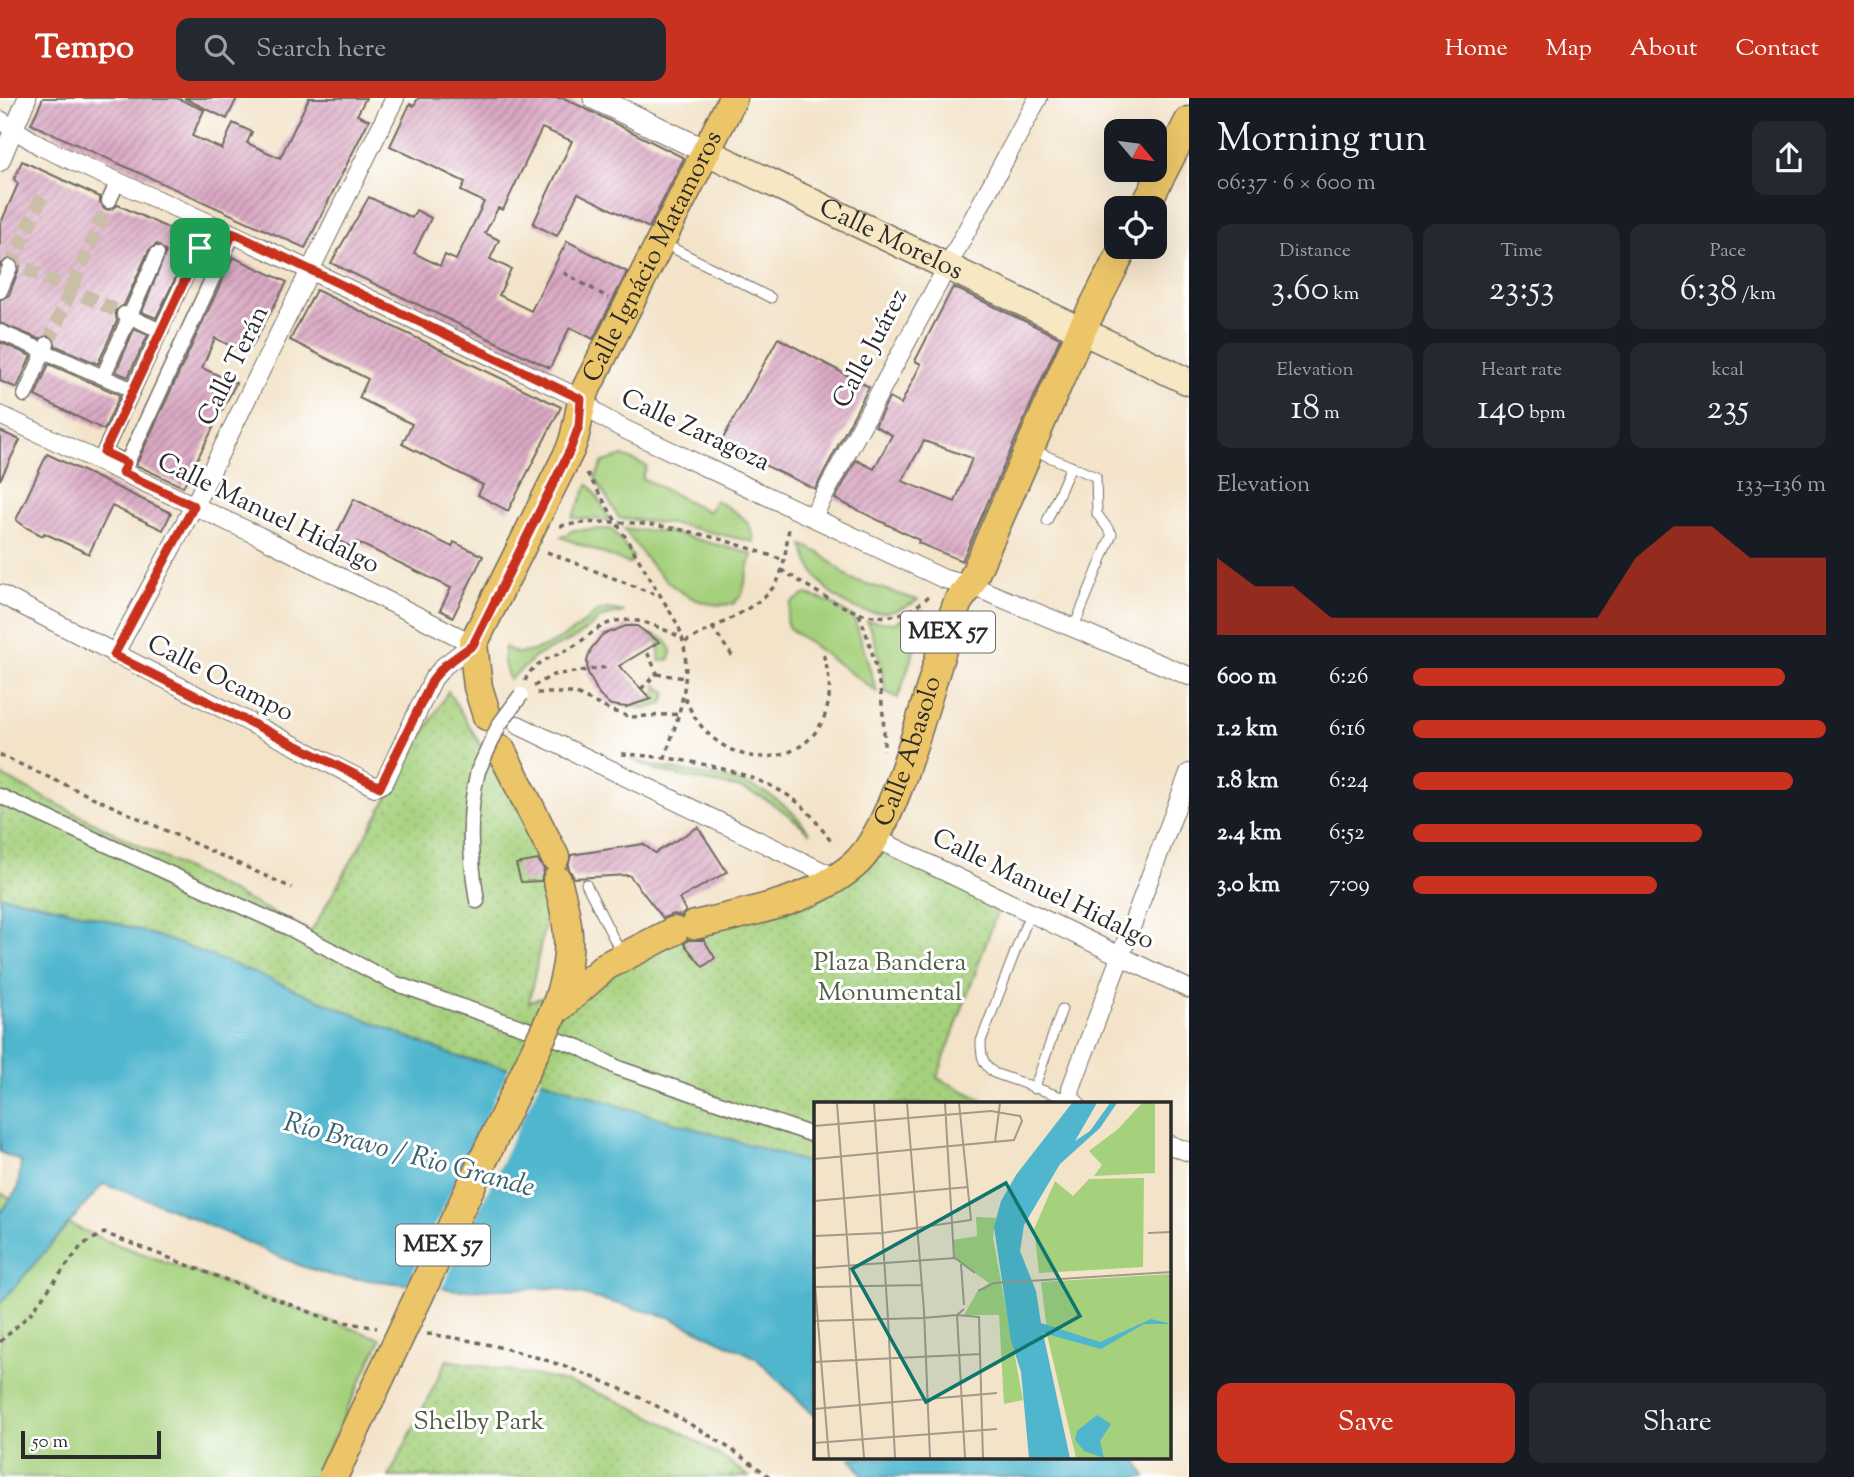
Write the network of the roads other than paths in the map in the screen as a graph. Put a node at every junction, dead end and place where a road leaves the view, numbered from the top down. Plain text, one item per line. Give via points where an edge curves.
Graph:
1 (27, 98) edge
2 (396, 98) edge
3 (595, 98) edge
4 (733, 98) edge
5 (1038, 98) edge
6 (1189, 121) edge
7 (7, 124) edge
8 (705, 151) junction
9 (0, 162) edge
10 (118, 180) junction
11 (1150, 196) edge
12 (110, 201) tunnel mouth
13 (233, 233) junction
14 (660, 241) junction
15 (157, 254) dead end
16 (222, 258) junction
17 (1118, 259) edge
18 (6, 261) tunnel mouth
19 (944, 267) junction
20 (310, 270) junction
21 (0, 291) edge
22 (771, 298) dead end
23 (127, 315) junction
24 (161, 331) junction
25 (1080, 331) junction
26 (0, 332) edge
27 (46, 347) junction
28 (103, 377) junction
29 (1189, 382) edge
30 (133, 390) junction
31 (25, 395) dead end
32 (581, 399) junction
33 (0, 415) edge
34 (1028, 448) junction
35 (1071, 466) junction
36 (124, 467) junction
37 (194, 506) junction
38 (813, 516) junction
39 (1047, 522) dead end
40 (971, 585) junction
41 (0, 594) edge
42 (1074, 628) junction
43 (473, 645) junction
44 (114, 655) junction
45 (1189, 676) edge
46 (521, 695) road end
47 (487, 712) dead end
48 (518, 725) dead end
49 (501, 750) dead end
50 (1189, 773) edge
51 (380, 787) joint
52 (0, 796) edge
53 (875, 838) junction
54 (836, 878) junction
55 (586, 884) dead end
56 (477, 901) dead end
57 (1030, 913) junction
58 (623, 956) junction
59 (1119, 956) junction
60 (1189, 989) edge
61 (1062, 1009) dead end
62 (553, 1013) junction
63 (1034, 1089) junction
64 (1073, 1102) edge
65 (814, 1135) edge
66 (1171, 1144) edge
67 (1189, 1153) edge
68 (333, 1477) edge

1 - 7 street
2 - 20 street, Calle Terán
3 - 8 street, Calle Morelos
4 - 8 main road, Calle Ignácio Matamoros
5 - 19 street, Calle Juárez
6 - 11 main road
7 - 9 street
7 - 10 street, Calle Zaragoza via 42,147
8 - 14 main road, Calle Ignácio Matamoros
8 - 19 main road, Calle Morelos
10 - 12 street
10 - 13 street, Calle Zaragoza
13 - 16 street
13 - 20 street, Calle Zaragoza
14 - 22 lane
14 - 32 main road, Calle Ignácio Matamoros
15 - 23 street
16 - 24 street via 200,248
16 - 36 street
17 - 25 main road, Calle Abasolo / MEX 57
18 - 21 street
19 - 25 main road, Calle Morelos
19 - 38 street, Calle Juárez
20 - 32 street, Calle Zaragoza
20 - 37 street, Calle Terán
23 - 24 street
23 - 28 street
24 - 30 street
25 - 29 main road, Calle Morelos
25 - 34 main road, Calle Abasolo / MEX 57
26 - 27 street
27 - 28 street
27 - 31 street
28 - 30 street
30 - 36 street via 104,452
32 - 38 street, Calle Zaragoza via 624,429
32 - 43 main road, Calle Ignácio Matamoros via 579,426 570,450
33 - 36 street, Calle Manuel Hidalgo
34 - 35 lane
34 - 40 main road, Calle Abasolo / MEX 57
35 - 39 lane
35 - 42 lane via 1096,477 1097,514 1112,534
36 - 37 street, Calle Manuel Hidalgo
37 - 43 street, Calle Manuel Hidalgo
37 - 44 street, Calle Terán
38 - 40 street, Calle Zaragoza via 944,579
40 - 42 street, Calle Zaragoza
40 - 53 main road, Calle Abasolo / MEX 57 via 956,607 902,774
41 - 44 street, Calle Ocampo
42 - 45 street, Calle Zaragoza
43 - 47 main road
43 - 51 street, Calle Ignácio Matamoros via 433,679
44 - 51 street, Calle Ocampo
46 - 56 street, bridge via 499,724 472,793 470,838
48 - 54 street
49 - 62 main road, MEX 57 via 556,869 567,913 569,964
50 - 59 street
52 - 65 street via 289,929 394,983 579,1047 618,1068
53 - 54 main road, Calle Abasolo / MEX 57 via 862,858
53 - 57 street, Calle Manuel Hidalgo
54 - 58 main road, Calle Abasolo / MEX 57 via 788,901 685,928
55 - 58 lane
57 - 59 street, Calle Manuel Hidalgo
57 - 63 lane via 981,1041 981,1055 994,1073
58 - 62 main road, Calle Abasolo / MEX 57
59 - 60 street, Calle Manuel Hidalgo
59 - 64 street via 1071,1088
61 - 63 lane
62 - 68 main road, MEX 57, bridge
63 - 64 lane
66 - 67 street

